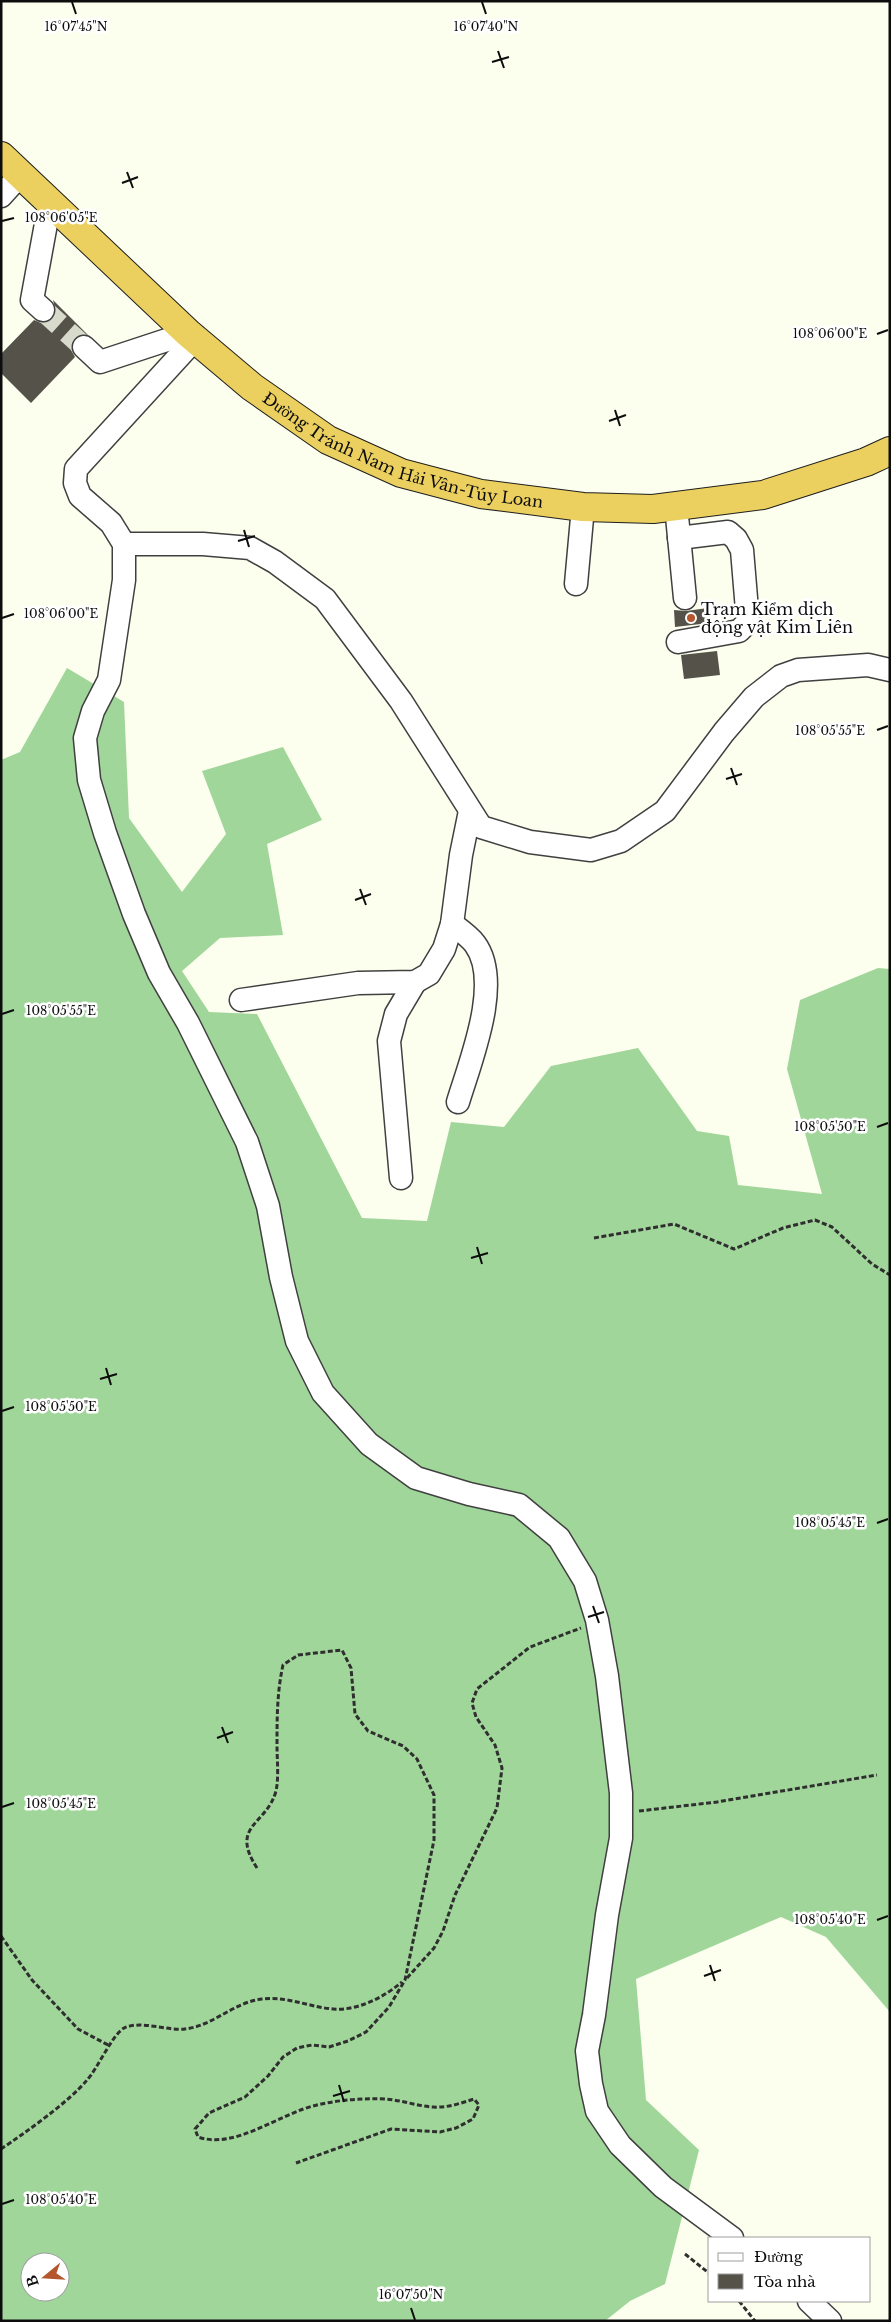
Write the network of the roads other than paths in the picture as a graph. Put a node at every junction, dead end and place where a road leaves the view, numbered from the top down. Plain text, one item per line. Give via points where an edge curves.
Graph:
1 (1, 156) edge
2 (21, 174) junction
3 (1, 196) edge
4 (50, 202) junction
5 (43, 310) tunnel mouth
6 (192, 336) junction
7 (84, 348) tunnel mouth
8 (890, 451) edge
9 (676, 506) junction
10 (583, 507) junction
11 (679, 538) junction
12 (124, 544) junction
13 (576, 584) dead end
14 (685, 598) dead end
15 (678, 642) dead end
16 (890, 670) edge
17 (470, 811) junction
18 (452, 924) junction
19 (415, 982) junction
20 (241, 1000) dead end
21 (458, 1102) dead end
22 (401, 1178) dead end
23 (731, 2237) edge
24 (810, 2302) edge
25 (830, 2321) edge

1 - 2 highway, Đường Tránh Nam Hải Vân-Túy Loan
2 - 3 street
2 - 4 highway, Đường Tránh Nam Hải Vân-Túy Loan
4 - 5 street via 32,300
4 - 6 highway, Đường Tránh Nam Hải Vân-Túy Loan
6 - 7 street via 100,362
6 - 10 highway, Đường Tránh Nam Hải Vân-Túy Loan via 252,387 328,440 401,472 481,494
6 - 12 street via 76,469 75,482 80,496 111,523
8 - 9 highway, Đường Tránh Nam Hải Vân-Túy Loan via 866,462 763,495
9 - 10 highway, Đường Tránh Nam Hải Vân-Túy Loan via 653,509
9 - 11 street
10 - 13 street
11 - 14 street
11 - 15 street via 728,532 736,539 742,550 748,622 739,631
12 - 17 street via 203,544 250,548 325,599 400,701
12 - 23 street via 124,580 109,680 93,711 85,738 89,780 105,834 159,973 246,1142 268,1206 297,1341 323,1393 370,1444 416,1478 519,1505 559,1538 585,1581 597,1620 607,1676 621,1792 621,1838 606,1916 587,2052 597,2111 620,2145 664,2187
16 - 17 street via 868,665 798,670 781,676 754,697 665,811 621,841 591,850 530,842 481,827
17 - 18 street
18 - 19 street via 434,969
18 - 21 street via 475,944 484,966 486,982 477,1038
19 - 20 street via 358,983
19 - 22 street via 396,1014 389,1041
24 - 25 street

